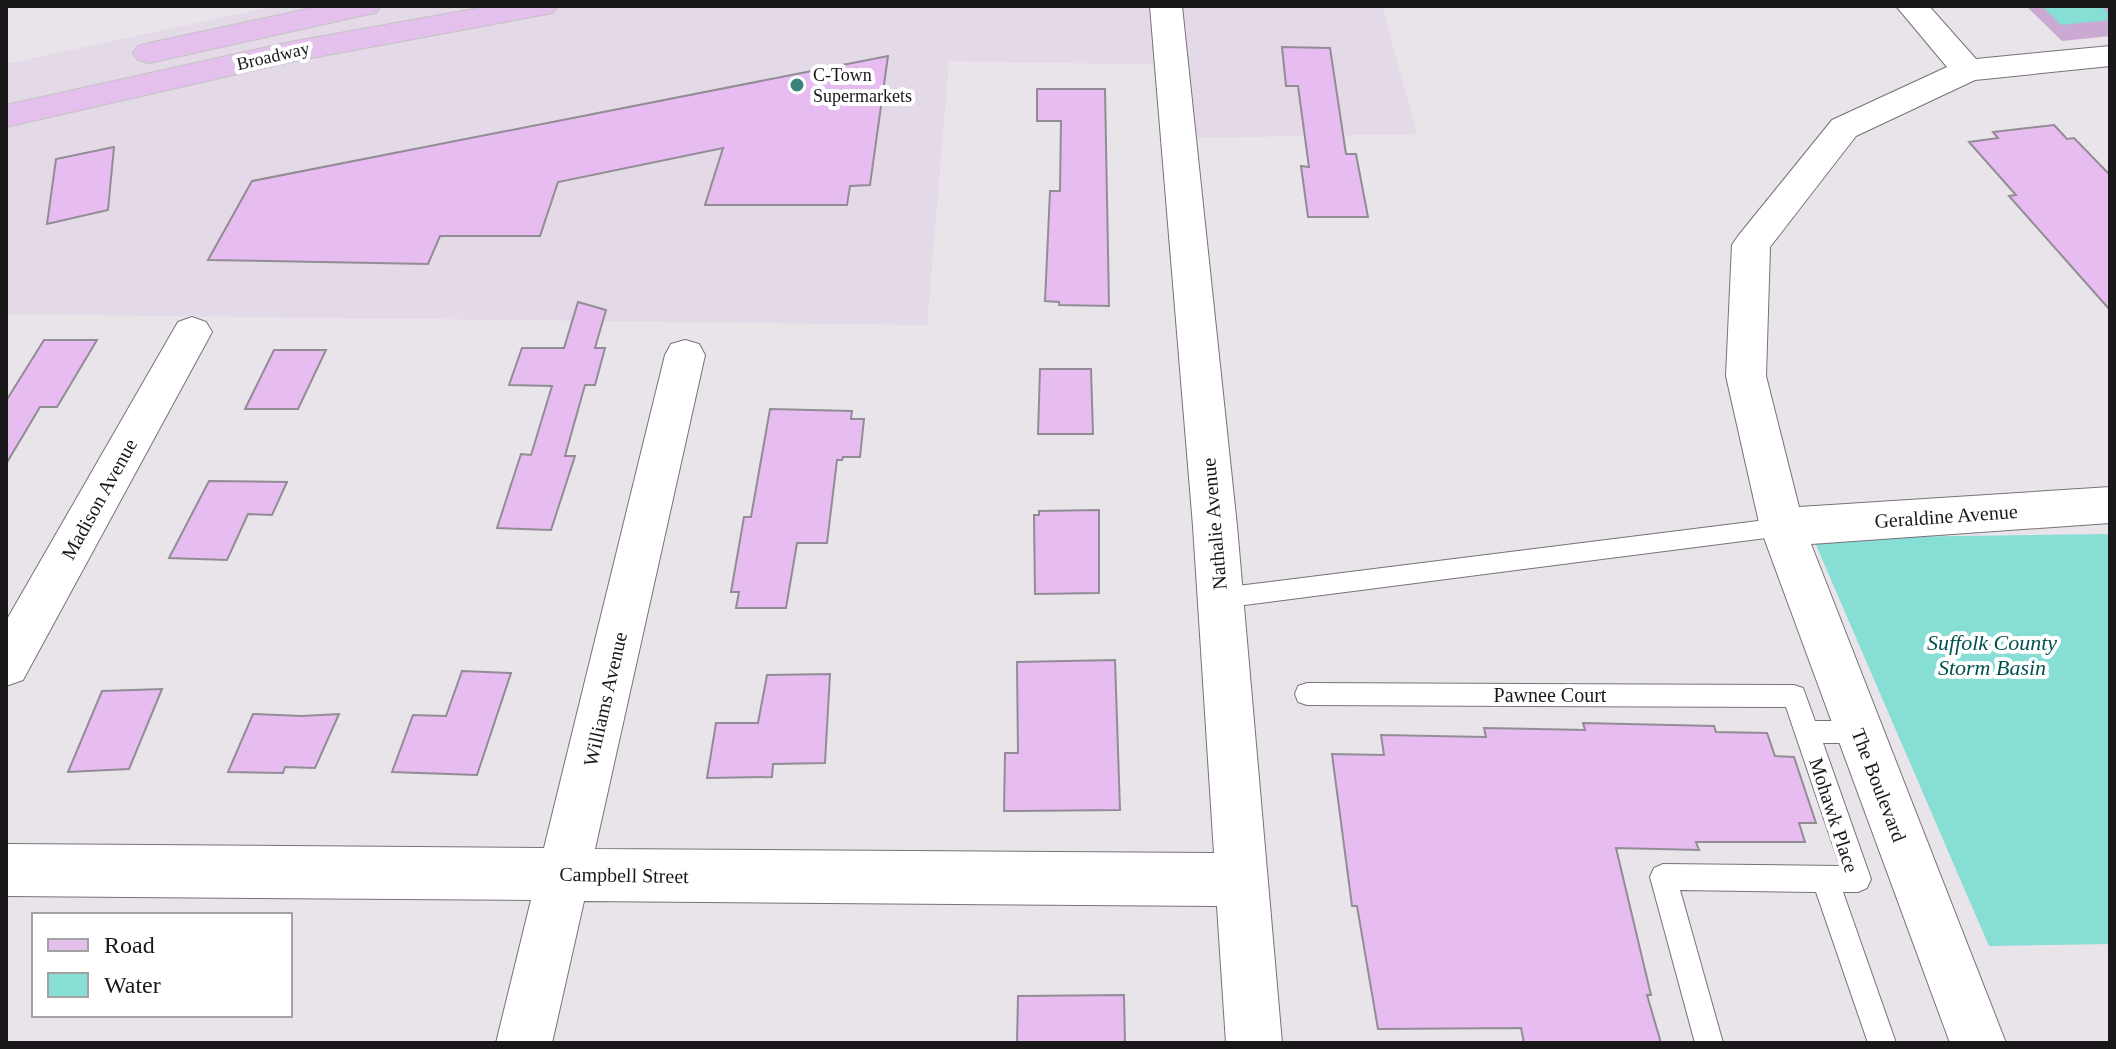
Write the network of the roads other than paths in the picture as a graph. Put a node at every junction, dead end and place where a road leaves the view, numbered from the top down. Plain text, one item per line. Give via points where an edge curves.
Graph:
1 (365, 6) edge
2 (542, 6) edge
3 (1166, 6) edge
4 (1912, 6) edge
5 (296, 19) junction
6 (290, 52) junction
7 (2110, 56) edge
8 (1968, 70) junction
9 (6, 85) edge
10 (6, 116) edge
11 (192, 332) dead end
12 (685, 355) dead end
13 (2110, 505) edge
14 (1782, 527) junction
15 (1221, 598) junction
16 (6, 665) edge
17 (1307, 694) dead end
18 (1794, 696) joint
19 (1806, 732) junction
20 (1859, 732) junction
21 (6, 870) edge
22 (565, 874) junction
23 (1825, 879) junction
24 (1243, 880) junction
25 (524, 1043) edge
26 (1254, 1043) edge
27 (1709, 1043) edge
28 (1882, 1043) edge
29 (1978, 1043) edge

1 - 5 main road, Broadway
2 - 6 main road, Broadway
3 - 15 street, Nathalie Avenue
4 - 8 street
5 - 6 main road
5 - 9 main road, Broadway
6 - 10 main road, Broadway
7 - 8 street, The Boulevard
8 - 14 street, The Boulevard via 1844,128 1751,245 1746,376
11 - 16 street, Madison Avenue
12 - 22 street, Williams Avenue
13 - 14 street, Geraldine Avenue
14 - 15 lane
14 - 20 street, The Boulevard
15 - 24 street, Nathalie Avenue
17 - 18 lane, Pawnee Court
18 - 19 lane, Mohawk Place
19 - 20 lane
19 - 23 lane, Mohawk Place via 1858,879
20 - 29 street, The Boulevard
21 - 22 street, Campbell Street
22 - 24 street, Campbell Street
22 - 25 street, Williams Avenue
23 - 27 lane via 1663,877
23 - 28 lane, Mohawk Place
24 - 26 street, Nathalie Avenue

